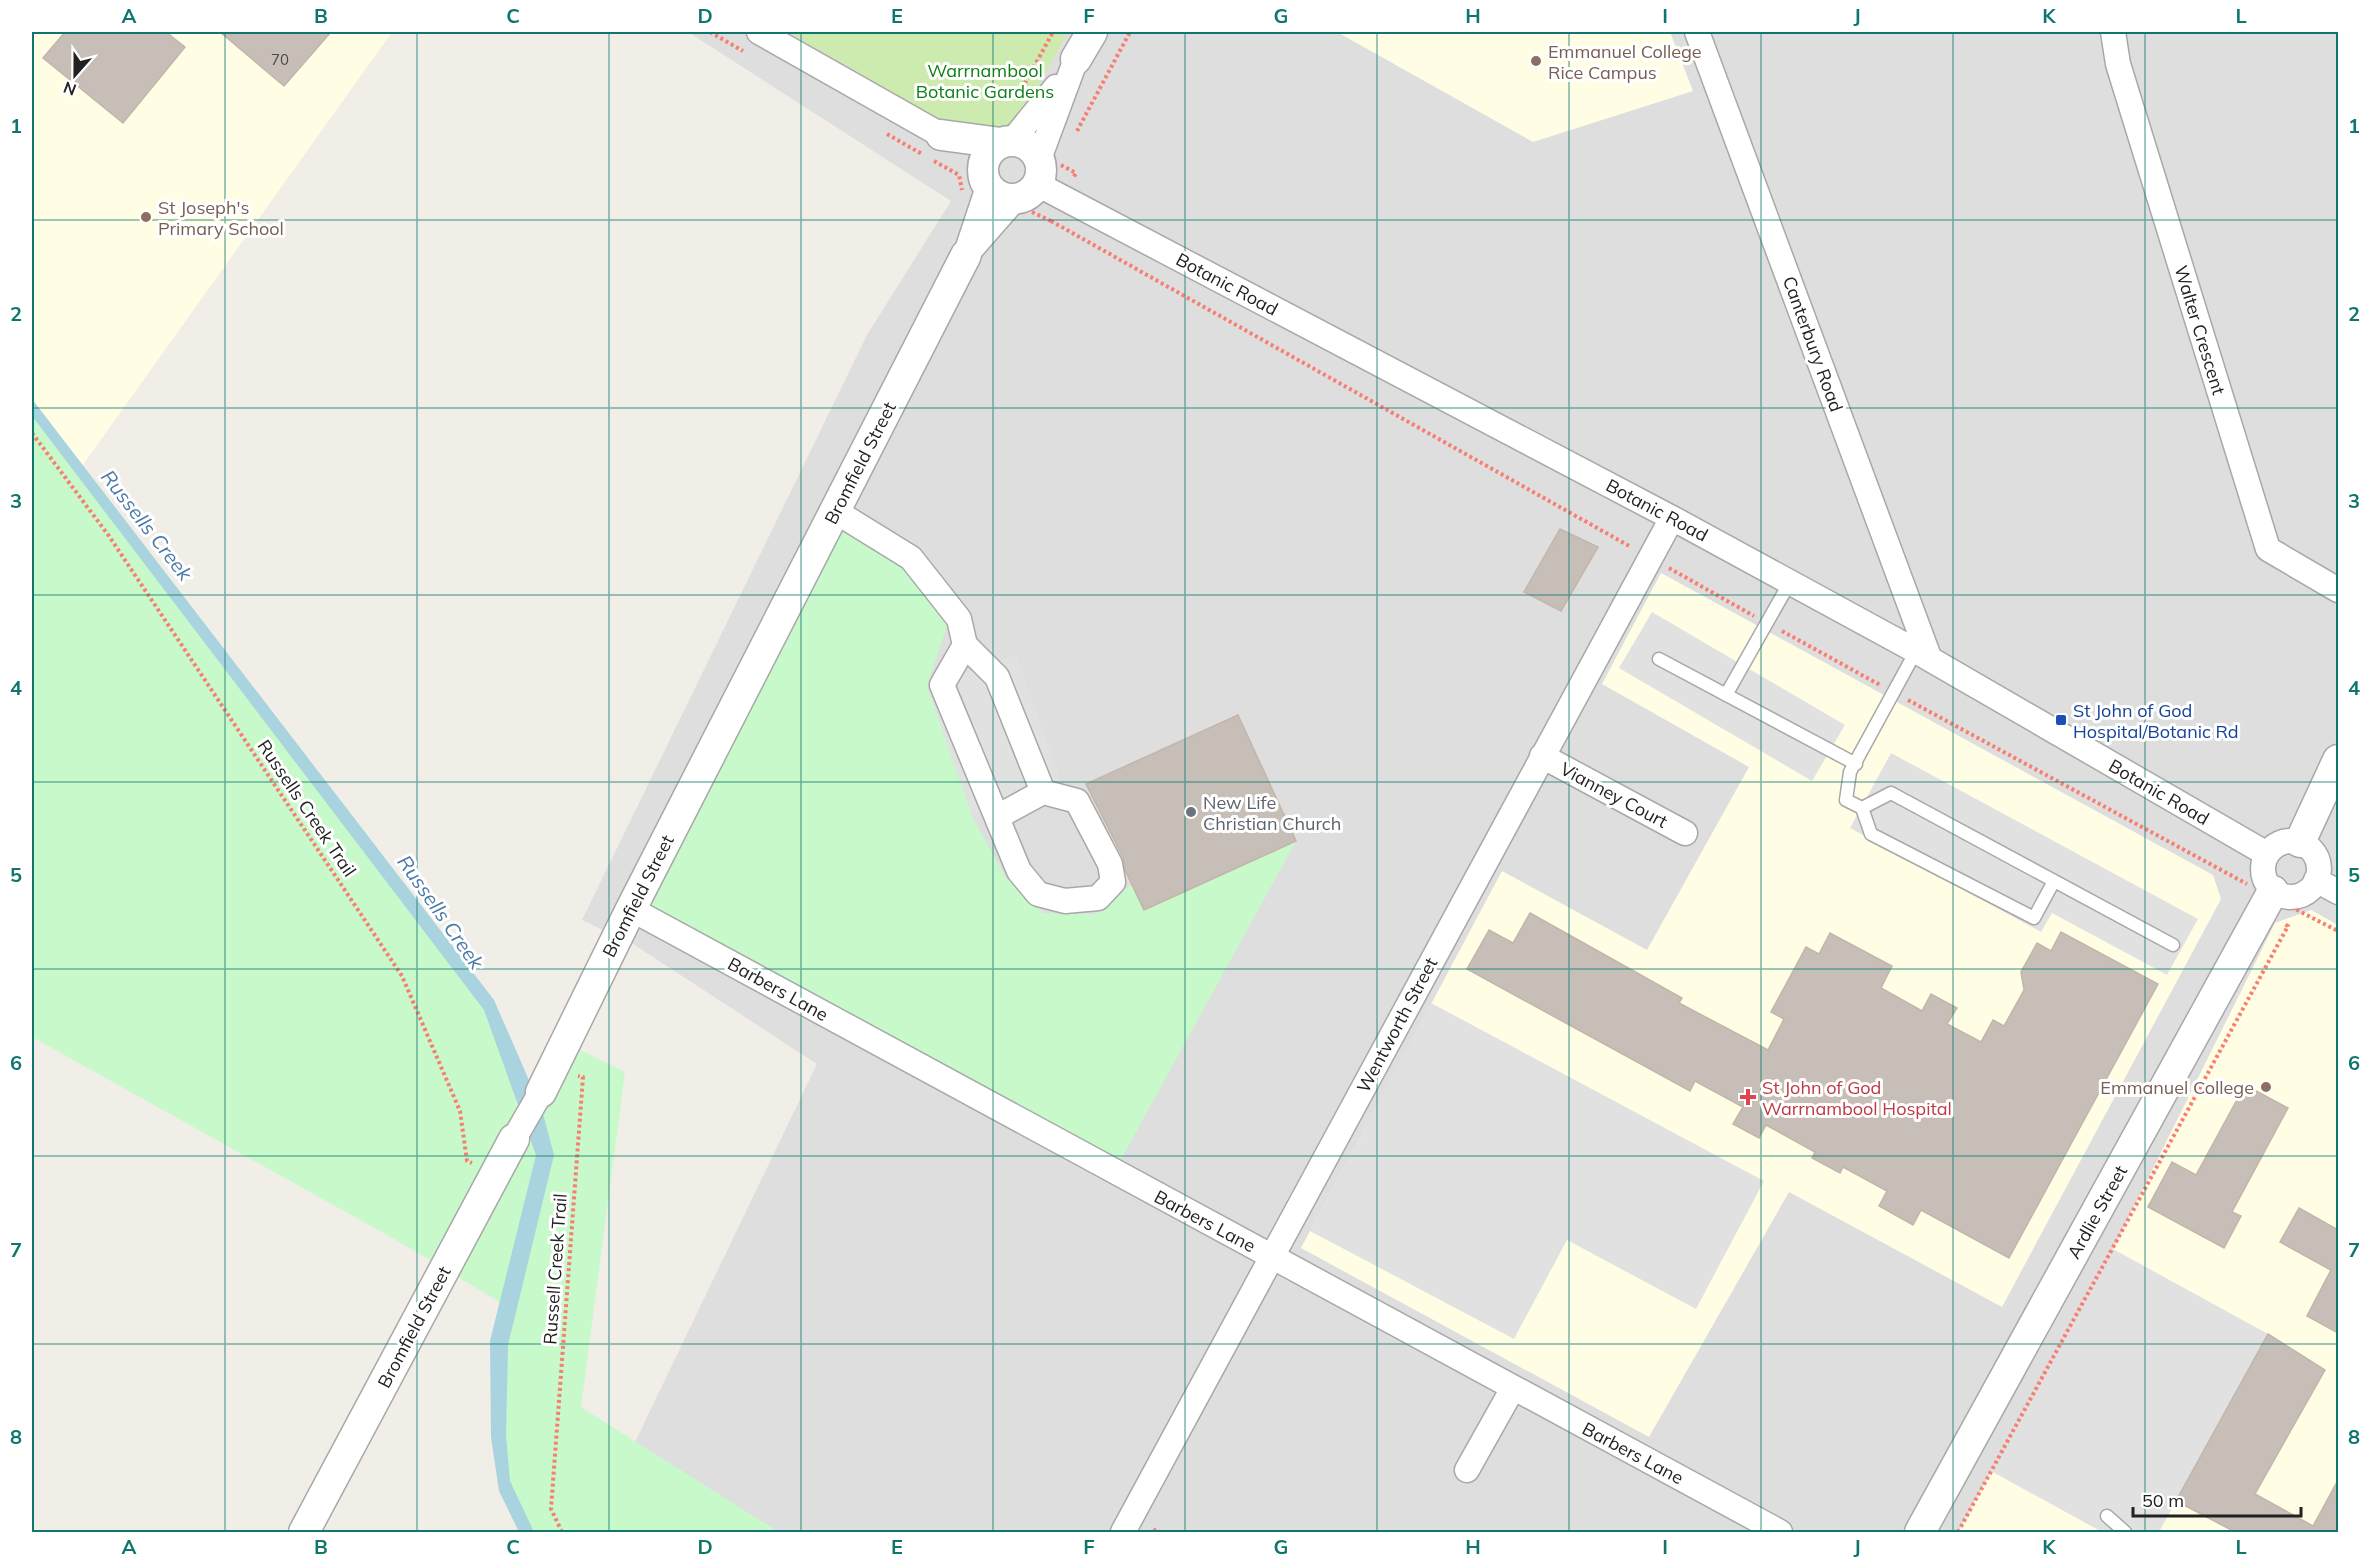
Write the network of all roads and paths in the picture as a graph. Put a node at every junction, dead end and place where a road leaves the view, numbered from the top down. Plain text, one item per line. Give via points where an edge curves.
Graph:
1 (759, 32) edge
2 (1053, 32) edge
3 (1092, 32) edge
4 (1130, 32) edge
5 (1697, 32) edge
6 (2113, 32) edge
7 (1076, 59) junction
8 (1016, 100) dead end
9 (1077, 131) dead end
10 (941, 135) junction
11 (1007, 142) junction
12 (1012, 180) junction
13 (1051, 221) dead end
14 (966, 255) joint
15 (32, 433) edge
16 (836, 511) junction
17 (1672, 518) junction
18 (1650, 558) junction
19 (1790, 582) junction
20 (2338, 590) edge
21 (1767, 623) junction
22 (965, 645) junction
23 (1923, 654) junction
24 (1659, 659) dead end
25 (1894, 693) junction
26 (1726, 694) junction
27 (1542, 756) junction
28 (2338, 760) edge
29 (1856, 764) junction
30 (1042, 792) junction
31 (1862, 808) junction
32 (997, 818) junction
33 (1685, 833) dead end
34 (2300, 842) junction
35 (2267, 854) junction
36 (2316, 880) junction
37 (2054, 881) junction
38 (2338, 892) edge
39 (2268, 900) junction
40 (631, 909) junction
41 (2338, 931) edge
42 (2174, 945) dead end
43 (573, 1075) dead end
44 (541, 1092) joint
45 (514, 1139) joint
46 (496, 1173) junction
47 (1272, 1257) junction
48 (1513, 1388) junction
49 (1467, 1470) dead end
50 (2107, 1516) dead end
51 (304, 1533) edge
52 (562, 1533) edge
53 (1123, 1533) edge
54 (1154, 1533) edge
55 (1160, 1533) edge
56 (1780, 1533) edge
57 (1920, 1533) edge
58 (1958, 1533) edge
59 (2125, 1533) edge

1 - 10 street, Botanic Road
2 - 8 path
3 - 7 street, Bromfield Street
4 - 9 path
5 - 23 street, Canterbury Road
6 - 20 street, Walter Crescent via 2118,64 2268,549
7 - 11 street, Bromfield Street via 1038,112
7 - 12 street, Bromfield Street
10 - 11 street, Botanic Road
10 - 12 street, Botanic Road
11 - 12 street via 988,153
11 - 12 street via 1028,146
12 - 14 street, Bromfield Street
12 - 17 street, Botanic Road
13 - 18 path
14 - 16 street, Bromfield Street
15 - 46 path, Russells Creek Trail via 109,536 402,976 460,1111 467,1161
16 - 22 street via 911,558 959,619
16 - 40 street, Bromfield Street
17 - 18 street, Wentworth Street
17 - 19 street, Botanic Road
18 - 21 path
18 - 27 street, Wentworth Street
19 - 21 lane
19 - 23 street, Botanic Road
21 - 25 path
21 - 26 lane
22 - 30 street via 997,677
22 - 32 street via 942,685
23 - 25 lane
23 - 35 street, Botanic Road
24 - 26 lane
25 - 29 lane
25 - 39 path
26 - 29 lane
27 - 33 street, Vianney Court
27 - 47 street, Wentworth Street
28 - 34 street
29 - 31 lane via 1848,780 1846,800
30 - 32 street
30 - 32 street via 1077,801 1110,864 1113,882 1098,898 1065,901 1038,894 1019,871
31 - 37 lane via 1891,793
31 - 37 lane via 1871,834 2034,918
34 - 35 street via 2281,843
34 - 36 street via 2314,854 2319,871
35 - 39 street via 2263,870
36 - 38 street
36 - 39 street via 2298,896 2281,895
37 - 42 lane
39 - 41 path
39 - 57 street, Ardlie Street
39 - 58 path via 2288,926
40 - 44 street, Bromfield Street
40 - 47 street, Barbers Lane
43 - 52 path, Russell Creek Trail via 583,1077 551,1509
44 - 45 street, Bromfield Street
45 - 46 street, Bromfield Street
46 - 51 street, Bromfield Street
47 - 48 street, Barbers Lane
47 - 53 street, Wentworth Street
48 - 49 street
48 - 56 street, Barbers Lane
50 - 59 lane
54 - 55 path

